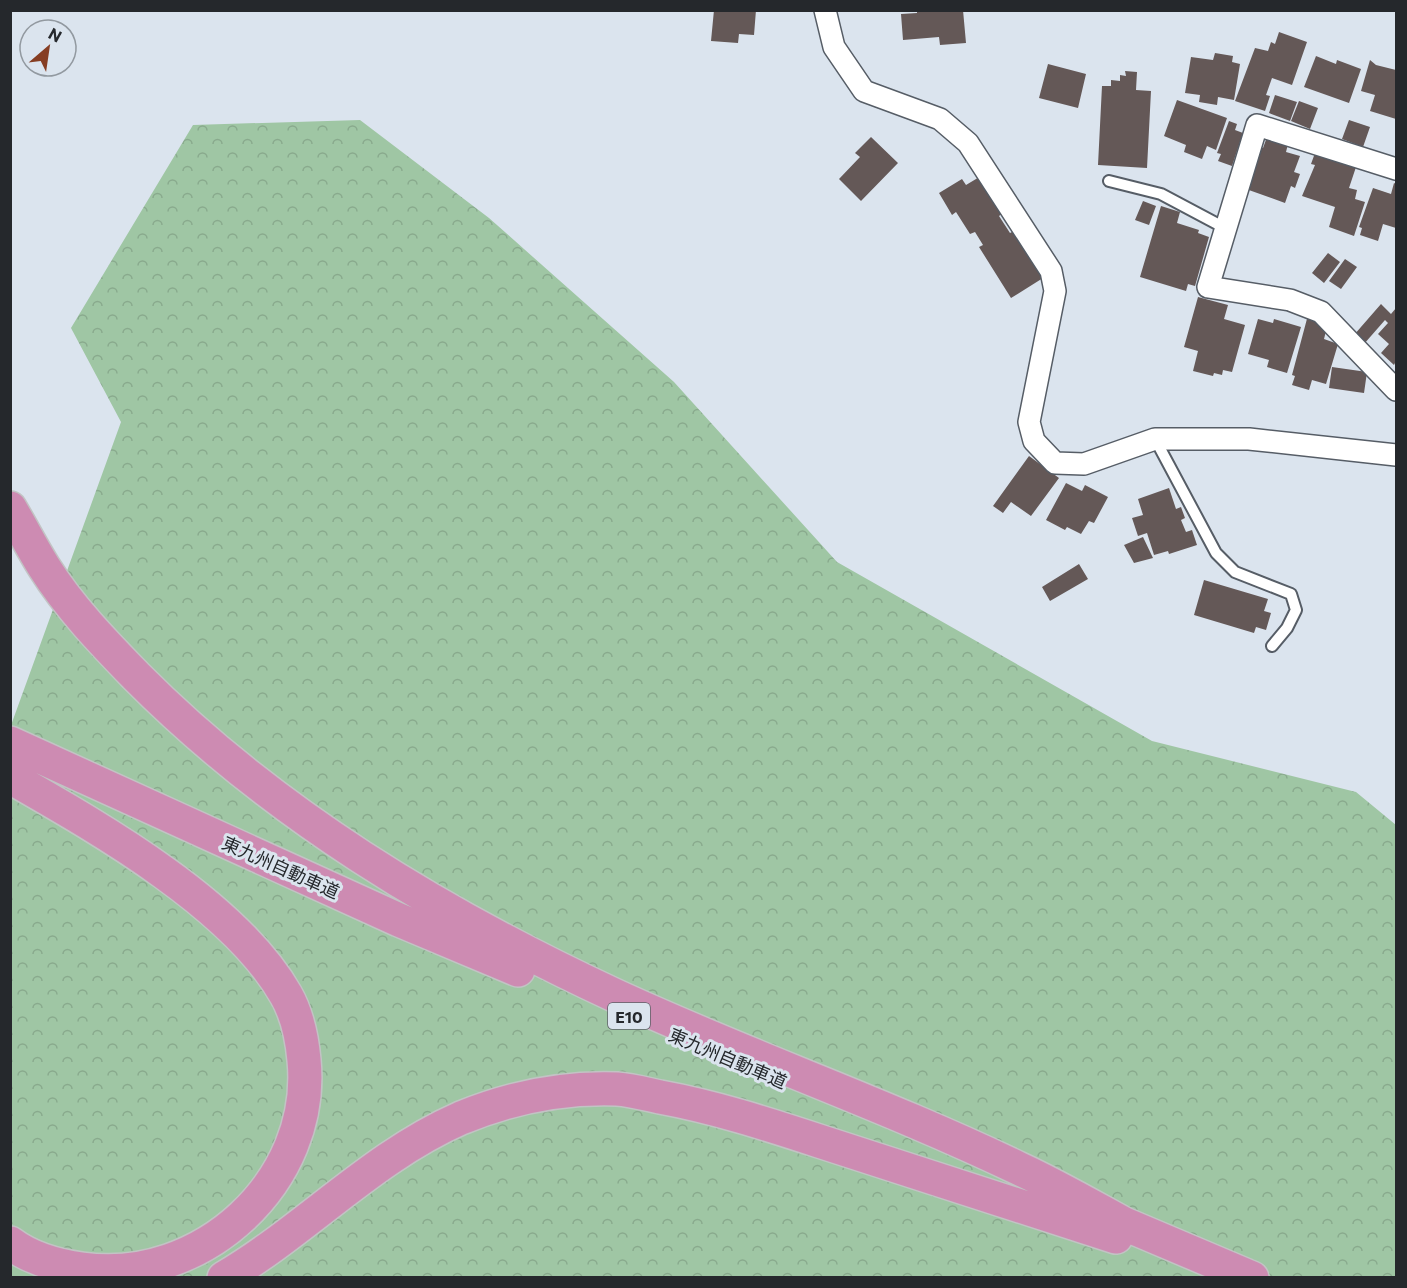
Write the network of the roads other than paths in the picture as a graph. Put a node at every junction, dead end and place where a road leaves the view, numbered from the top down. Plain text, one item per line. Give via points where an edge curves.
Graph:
1 (825, 10) edge
2 (1396, 169) edge
3 (1109, 181) dead end
4 (1225, 228) junction
5 (1396, 390) edge
6 (1155, 439) junction
7 (1396, 455) edge
8 (10, 508) edge
9 (1272, 646) dead end
10 (10, 743) edge
11 (10, 777) edge
12 (1128, 1226) junction
13 (10, 1243) edge
14 (224, 1278) edge
15 (1243, 1278) edge
16 (1252, 1278) edge

1 - 6 street via 834,47 864,91 940,119 968,143 1051,271 1055,291 1029,422 1034,441 1055,463 1084,464
2 - 4 street via 1257,124
3 - 4 lane via 1161,194
4 - 5 street via 1208,287 1290,300 1321,312
6 - 7 street via 1249,439
6 - 9 lane via 1216,553 1235,573 1291,594 1296,610
8 - 12 highway via 45,569 104,643 161,701 279,801 424,896 498,938 616,996 1020,1169
10 - 12 highway, 東九州自動車道 / E10 via 399,920
11 - 13 highway via 135,854 227,922 261,958 287,996 301,1037 306,1077 300,1122 284,1164 257,1203 226,1233 188,1255 144,1268 99,1272 58,1266
12 - 16 highway, 東九州自動車道 / E10
14 - 15 highway via 409,1144 460,1119 510,1099 563,1089 620,1089 748,1118

